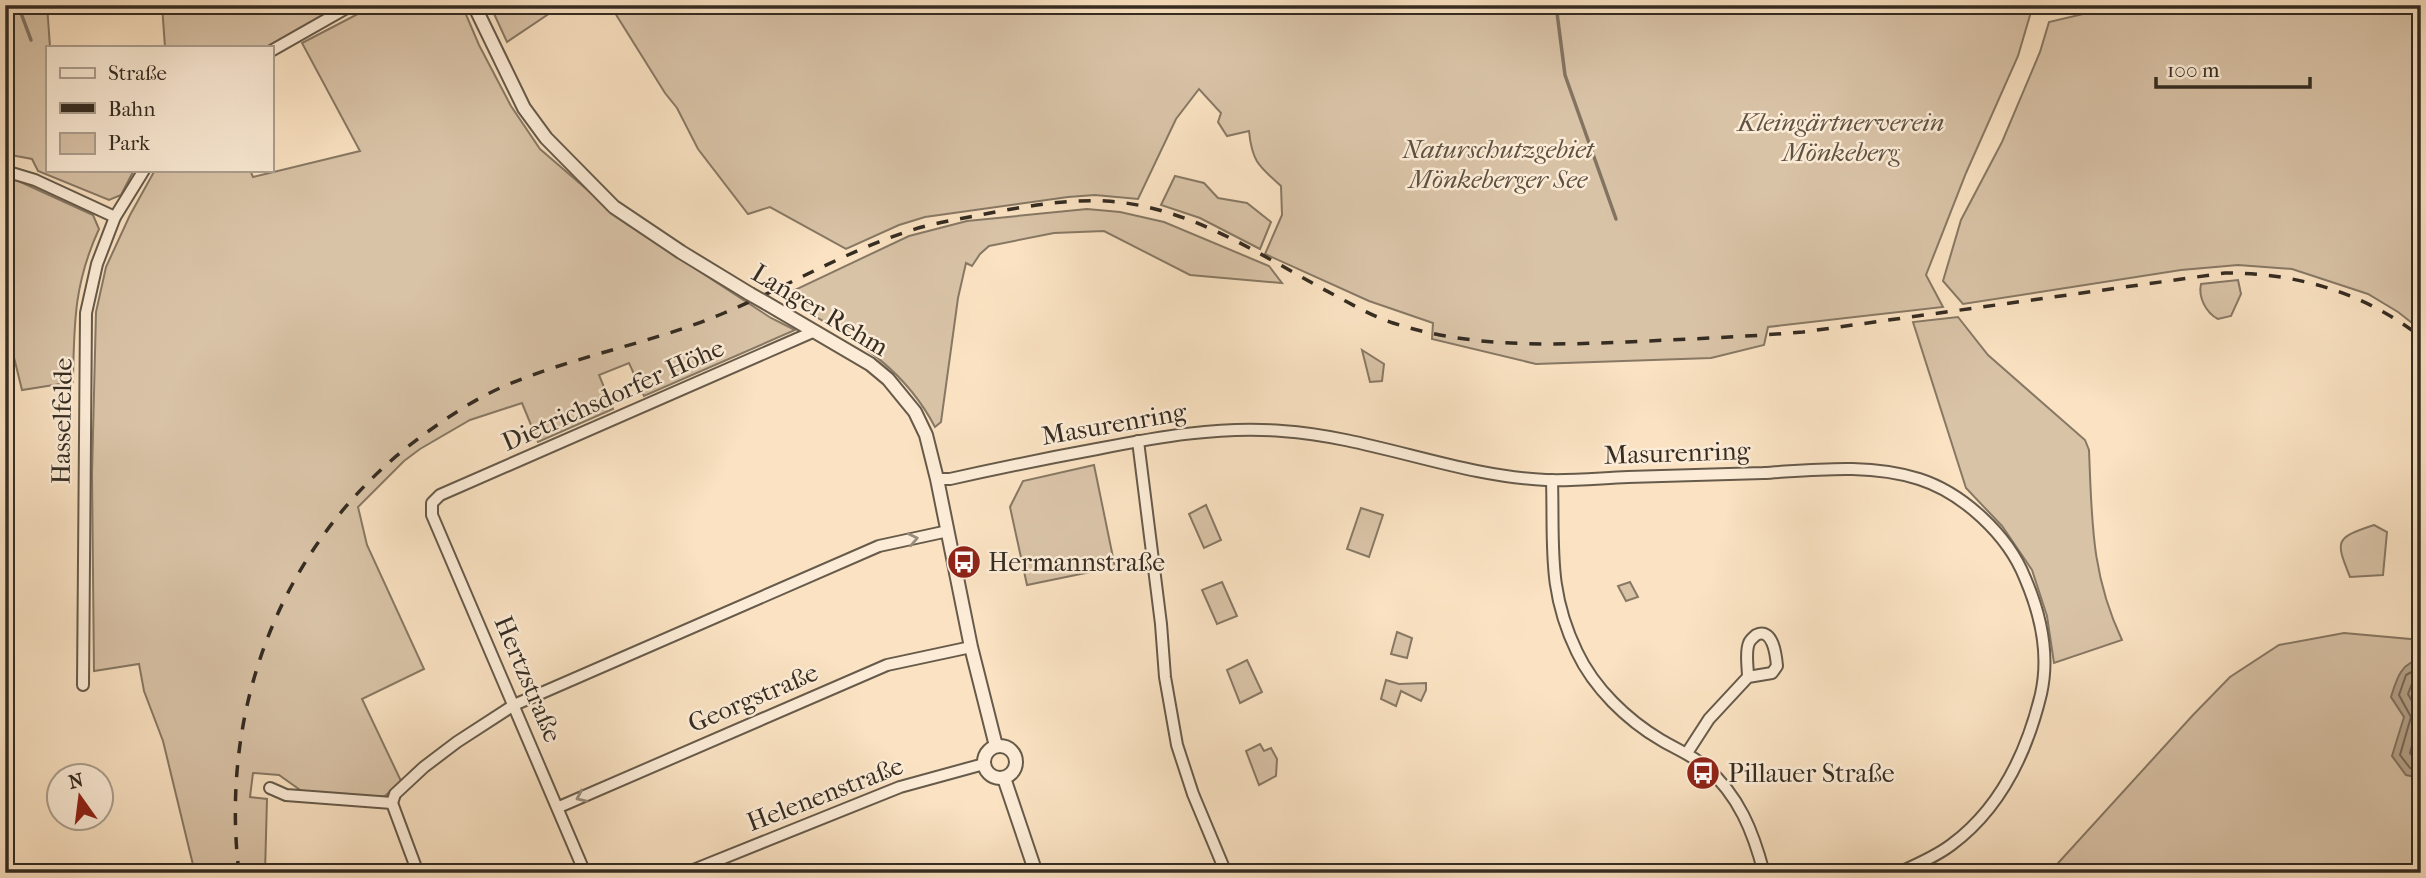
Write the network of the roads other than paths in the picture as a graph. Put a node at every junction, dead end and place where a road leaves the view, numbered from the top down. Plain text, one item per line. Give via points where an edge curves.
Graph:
1 (352, 5) edge
2 (474, 5) edge
3 (273, 50) edge
4 (5, 171) edge
5 (143, 172) edge
6 (115, 217) junction
7 (815, 331) junction
8 (1138, 441) junction
9 (937, 479) junction
10 (1552, 480) junction
11 (432, 503) joint
12 (948, 531) junction
13 (971, 647) junction
14 (1748, 677) dead end
15 (83, 685) dead end
16 (514, 705) junction
17 (996, 746) junction
18 (1687, 753) junction
19 (984, 764) junction
20 (1004, 778) junction
21 (270, 788) dead end
22 (392, 803) junction
23 (559, 807) junction
24 (418, 873) edge
25 (585, 873) edge
26 (686, 873) edge
27 (1036, 873) edge
28 (1226, 873) edge
29 (1764, 873) edge
30 (1898, 873) edge

1 - 3 street
2 - 7 street, Langer Rehm, bridge via 524,108 545,138 614,207
4 - 6 street via 36,180
5 - 6 street, Hasselfelde
6 - 15 street, Hasselfelde via 97,264 86,313
7 - 9 street, Langer Rehm via 870,364 905,397 926,435
7 - 11 street, Dietrichsdorfer Höhe via 440,495
8 - 9 street, Masurenring
8 - 10 street, Masurenring via 1240,429 1283,431 1339,437 1490,474
8 - 28 street via 1177,745
9 - 12 street, Langer Rehm
10 - 18 street via 1555,589 1578,654 1620,709 1661,741
10 - 30 street, Masurenring via 1848,469 1897,473 1952,494 1992,527 2019,562 2039,616 2046,656 2033,729 2011,776 1981,816 1952,845
11 - 16 street, Hertzstraße via 432,515
12 - 13 street, Langer Rehm
16 -> 12 street via 879,546
13 - 17 street, Langer Rehm
13 -> 23 street, Georgstraße via 887,665
14 - 18 street via 1709,719
16 - 22 street via 424,768 395,794
16 - 23 street, Hertzstraße
17 - 19 street via 988,751
17 - 20 street via 1006,747 1016,758 1015,768
18 - 29 street via 1706,766 1740,806
19 - 20 street via 993,777
19 - 26 street, Helenenstraße via 900,787
20 - 27 street
21 - 22 street via 286,795
22 - 24 street
23 - 25 street, Hertzstraße

